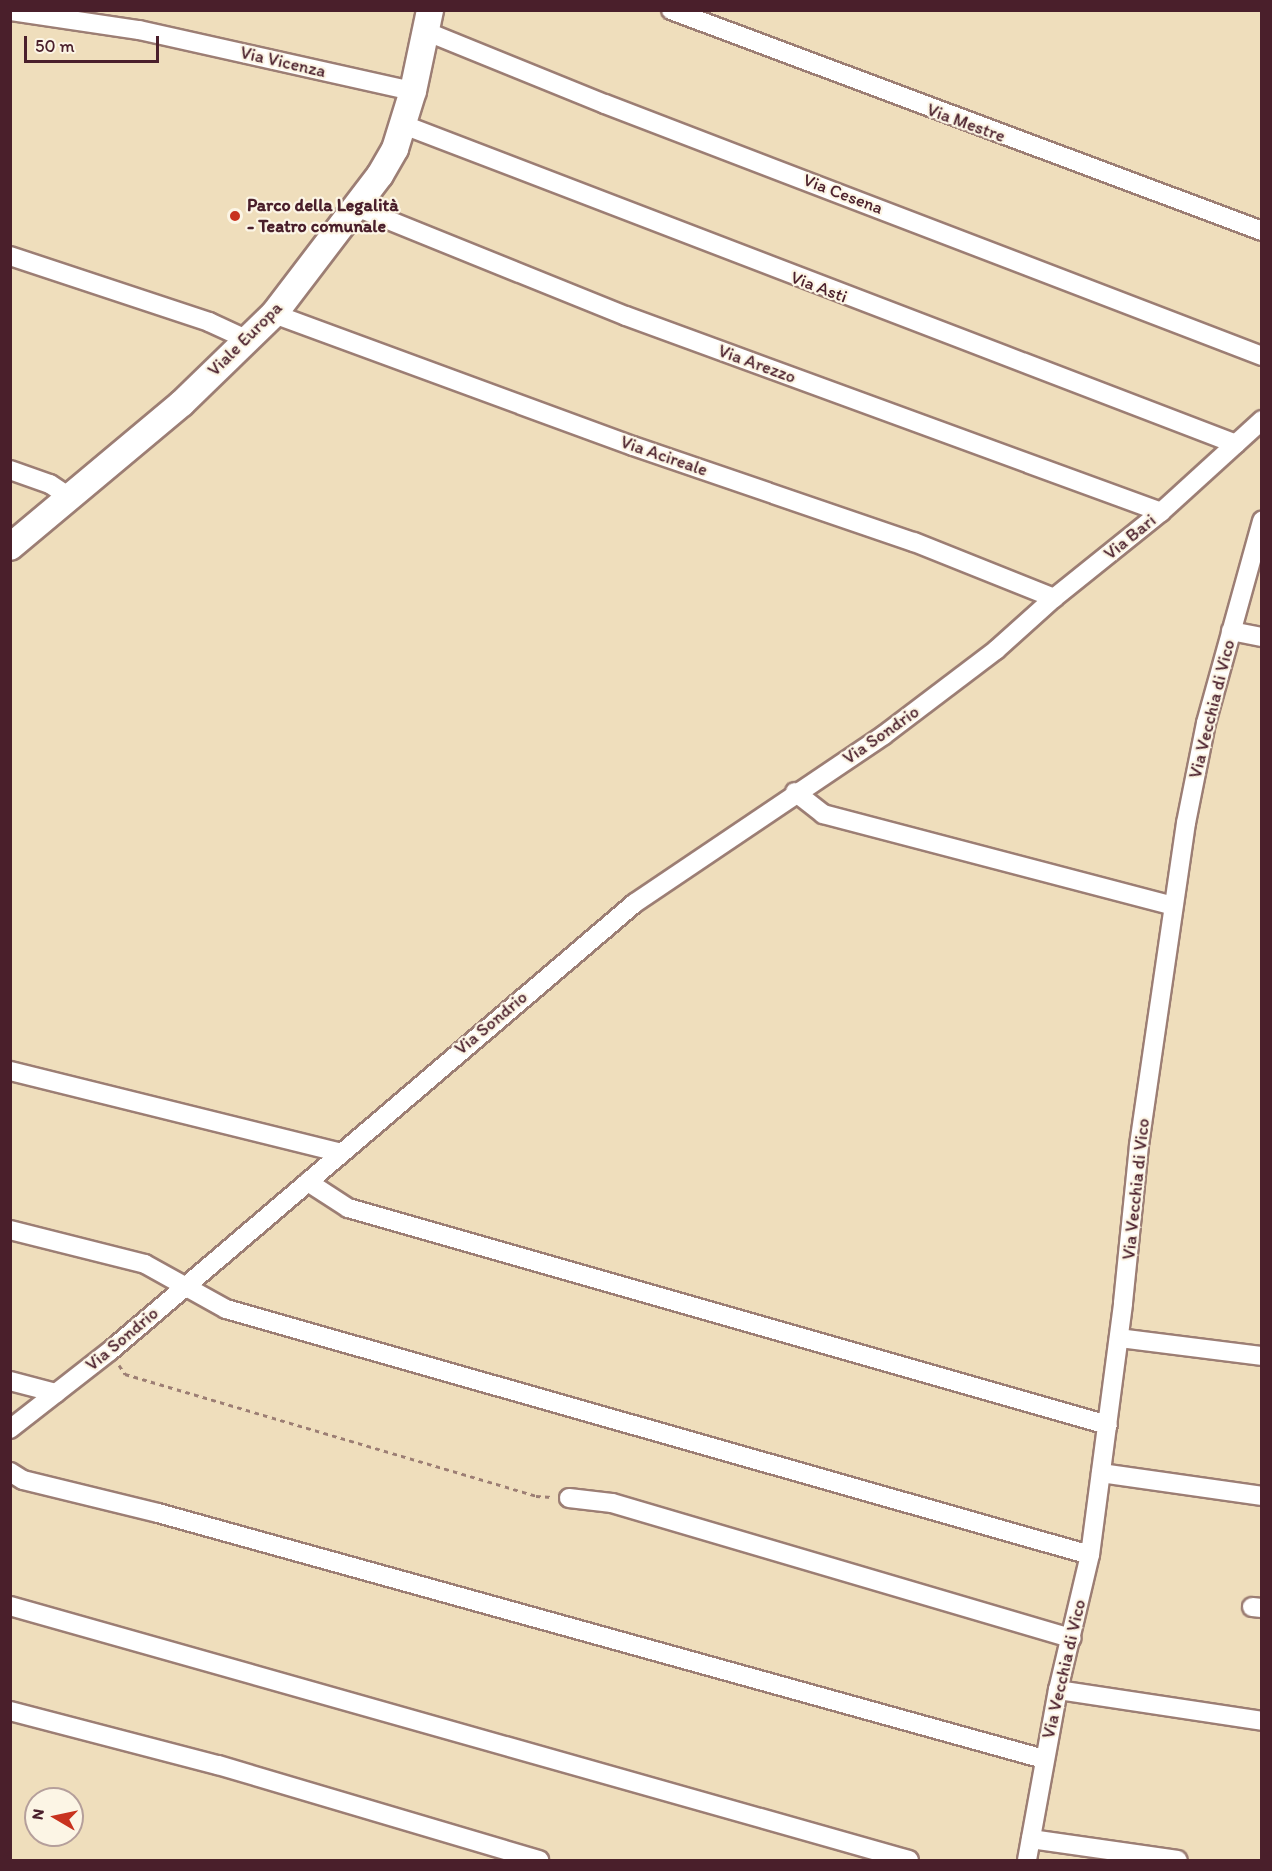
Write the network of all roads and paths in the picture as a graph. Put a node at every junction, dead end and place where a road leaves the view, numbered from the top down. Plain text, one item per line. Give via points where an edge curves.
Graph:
1 (671, 10) edge
2 (10, 11) edge
3 (428, 21) edge
4 (413, 91) junction
5 (404, 125) junction
6 (356, 207) junction
7 (1262, 231) edge
8 (10, 256) edge
9 (274, 314) junction
10 (246, 339) junction
11 (1262, 357) edge
12 (1262, 420) edge
13 (1236, 444) junction
14 (10, 470) edge
15 (71, 498) junction
16 (1161, 512) junction
17 (1262, 521) edge
18 (10, 547) edge
19 (1054, 598) junction
20 (1231, 631) junction
21 (1262, 637) edge
22 (996, 650) joint
23 (795, 792) junction
24 (1173, 906) junction
25 (10, 1071) edge
26 (341, 1153) junction
27 (308, 1182) junction
28 (10, 1230) edge
29 (184, 1286) junction
30 (1119, 1338) junction
31 (110, 1351) junction
32 (1262, 1356) edge
33 (10, 1381) edge
34 (56, 1393) junction
35 (1108, 1425) junction
36 (10, 1428) edge
37 (10, 1472) edge
38 (1101, 1473) junction
39 (1262, 1496) edge
40 (569, 1498) joint
41 (1090, 1555) junction
42 (10, 1606) edge
43 (1072, 1638) junction
44 (1058, 1690) junction
45 (10, 1711) edge
46 (1262, 1721) edge
47 (1044, 1759) junction
48 (1031, 1839) junction
49 (539, 1860) edge
50 (909, 1860) edge
51 (1027, 1860) edge
52 (1178, 1860) edge

1 - 7 street, Via Mestre
2 - 4 street, Via Vicenza via 139,30
3 - 4 street, Viale Europa
3 - 11 street, Via Cesena via 605,104
4 - 5 street, Viale Europa
5 - 6 street, Viale Europa via 385,166
5 - 13 street, Via Asti
6 - 9 street, Viale Europa
6 - 16 street, Via Arezzo via 626,316
8 - 10 street via 209,322
9 - 10 street, Viale Europa
9 - 19 street, Via Acireale via 633,446 914,542
10 - 15 street, Viale Europa via 182,403
12 - 13 street, Via Bari
13 - 16 street, Via Bari
14 - 15 street via 51,484
15 - 18 street, Viale Europa
16 - 19 street, Via Bari
17 - 20 street, Via Vecchia di Vico
19 - 22 street, Via Bari
20 - 21 street
20 - 24 street, Via Vecchia di Vico via 1206,723
22 - 23 street, Via Sondrio via 884,735
23 - 24 street via 823,814
23 - 26 street, Via Sondrio via 635,903
24 - 30 street, Via Vecchia di Vico via 1139,1145
25 - 26 street
26 - 27 street, Via Sondrio
27 - 29 street, Via Sondrio
27 - 35 street via 348,1208
28 - 29 street via 145,1264
29 - 31 street, Via Sondrio
29 - 41 street via 226,1309
30 - 32 street
30 - 35 street, Via Vecchia di Vico
31 - 34 street, Via Sondrio
31 - 40 path via 125,1374 536,1496
33 - 34 street
34 - 36 street, Via Sondrio
35 - 38 street, Via Vecchia di Vico
37 - 47 street via 23,1480
38 - 39 street
38 - 41 street, Via Vecchia di Vico
40 - 43 street via 612,1503
41 - 43 street, Via Vecchia di Vico
42 - 50 street
43 - 44 street, Via Vecchia di Vico
44 - 46 street
44 - 47 street, Via Vecchia di Vico
45 - 49 street via 218,1765
47 - 48 street, Via Vecchia di Vico
48 - 51 street, Via Vecchia di Vico
48 - 52 street

